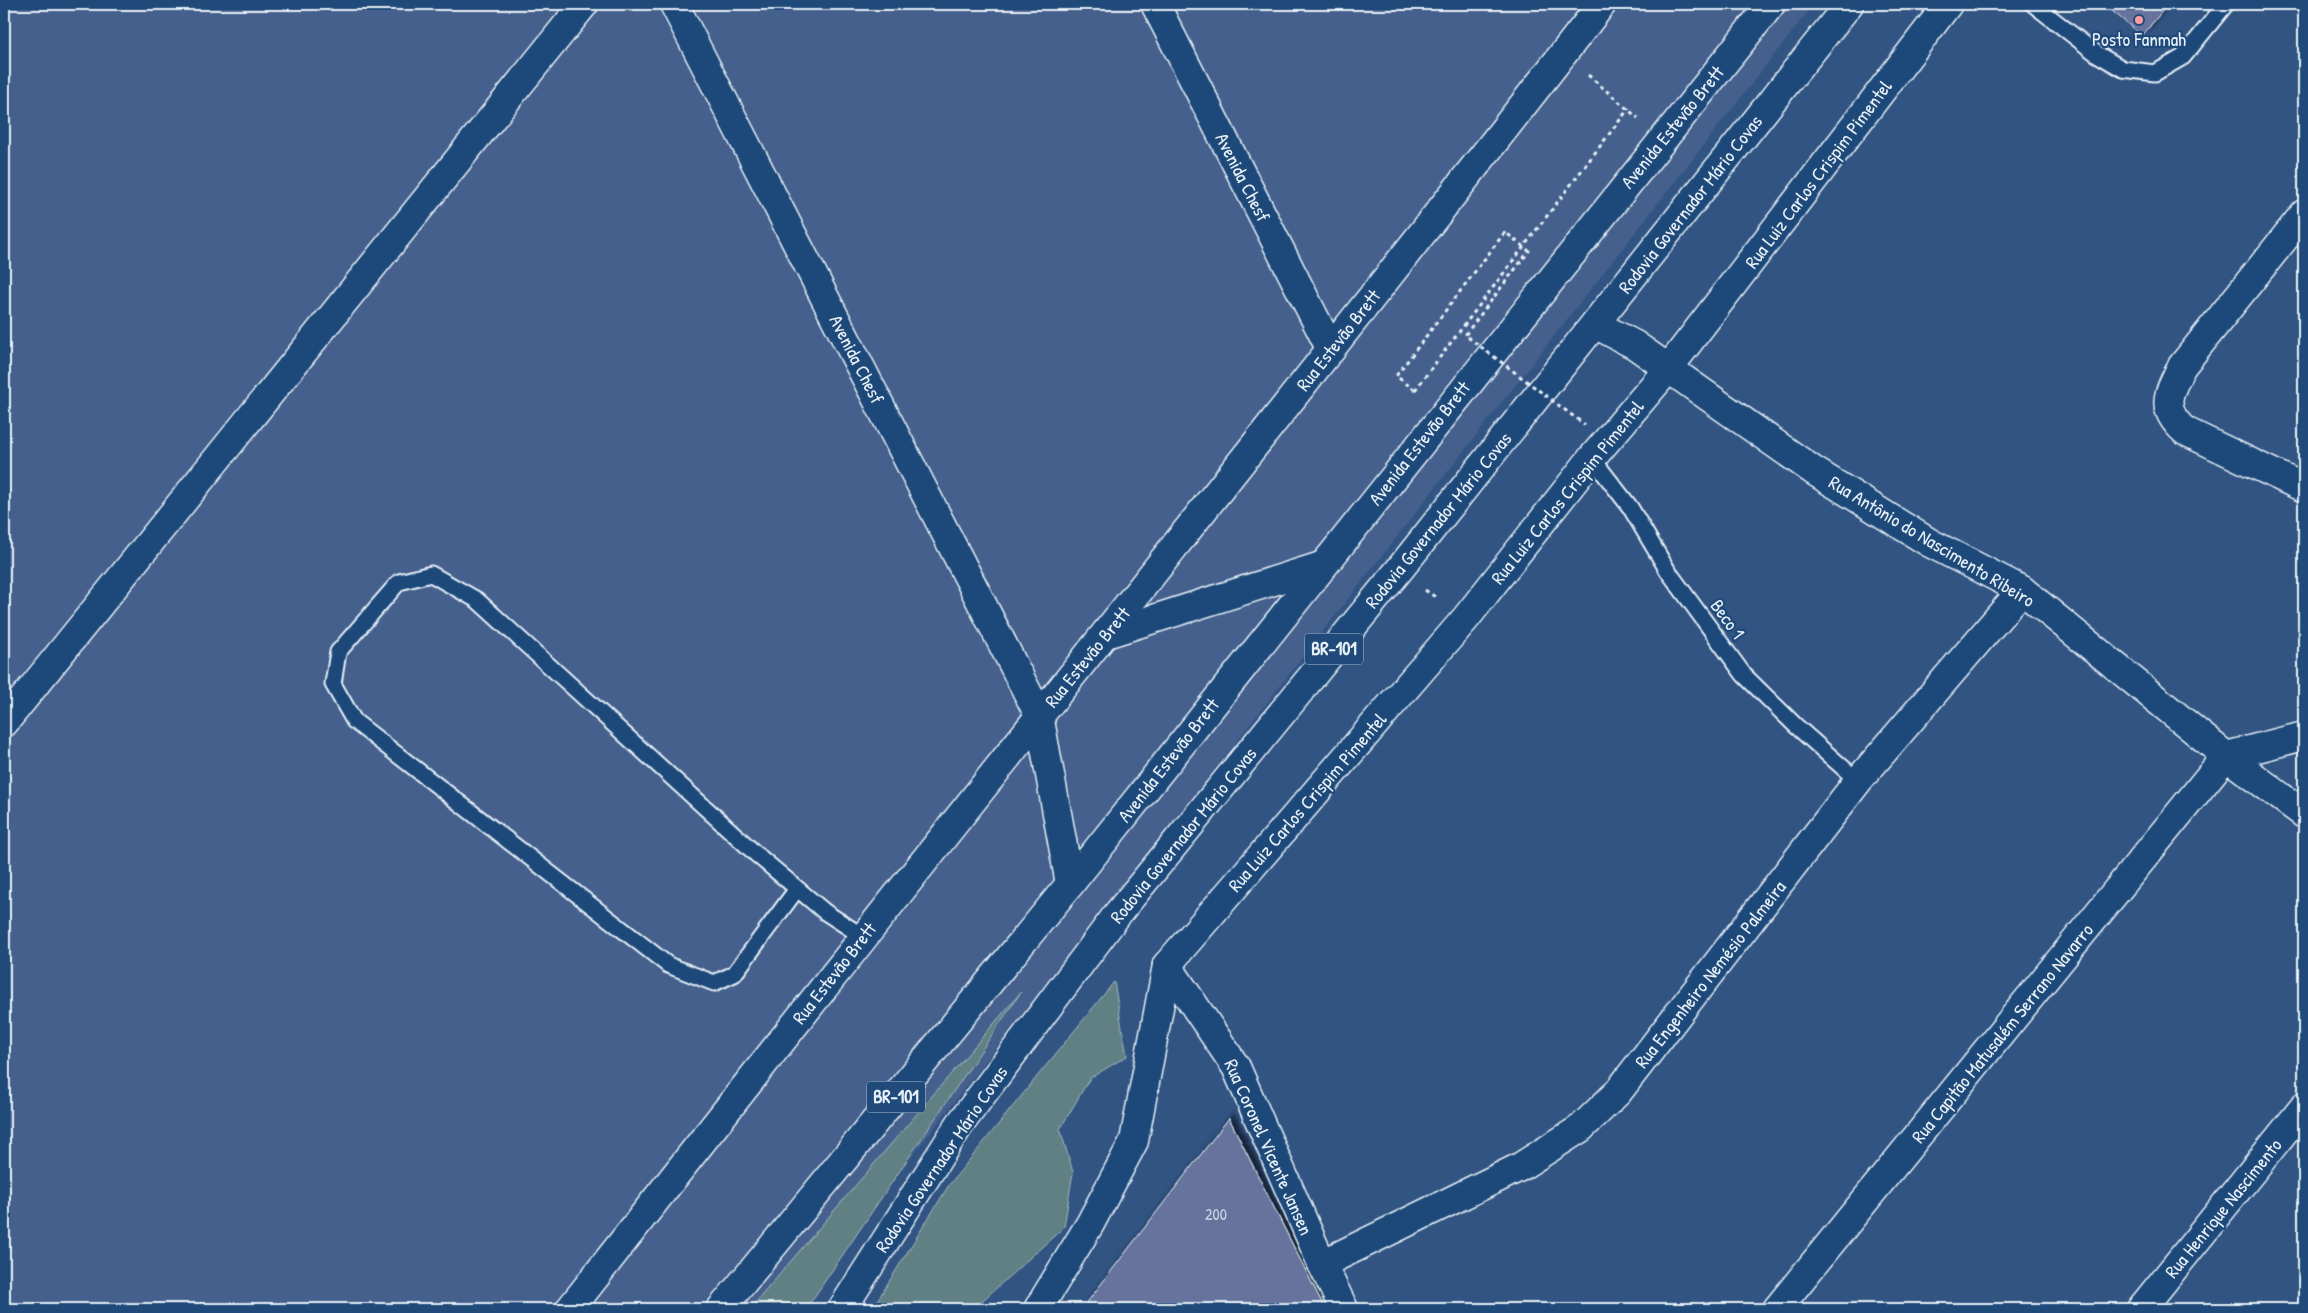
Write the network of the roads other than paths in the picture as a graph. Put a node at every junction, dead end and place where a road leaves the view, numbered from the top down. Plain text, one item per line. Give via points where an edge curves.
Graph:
1 (584, 4) edge
2 (674, 4) edge
3 (1155, 4) edge
4 (1602, 4) edge
5 (1771, 4) edge
6 (1849, 4) edge
7 (1948, 4) edge
8 (2033, 4) edge
9 (2226, 4) edge
10 (2304, 214) edge
11 (1595, 324) junction
12 (1331, 350) junction
13 (1668, 369) junction
14 (1592, 458) junction
15 (2304, 488) edge
16 (1321, 566) junction
17 (2022, 590) junction
18 (1106, 634) junction
19 (1039, 715) junction
20 (4, 723) edge
21 (2304, 736) edge
22 (2226, 756) junction
23 (1858, 781) junction
24 (2304, 814) edge
25 (1070, 884) junction
26 (797, 889) junction
27 (862, 936) junction
28 (1167, 964) junction
29 (2304, 1107) edge
30 (1322, 1264) junction
31 (570, 1309) edge
32 (721, 1309) edge
33 (842, 1309) edge
34 (1038, 1309) edge
35 (1344, 1309) edge
36 (1777, 1309) edge
37 (2141, 1309) edge

1 - 20 main road
2 - 19 main road, Avenida Chesf
3 - 12 main road, Avenida Chesf
4 - 12 main road, Rua Estevão Brett
5 - 16 main road, Avenida Estevāo Brett / BR-101
6 - 11 main road, Rodovia Governador Mário Covas / BR-101
7 - 13 main road, Rua Luiz Carlos Crispim Pimentel
8 - 9 lane via 2097,54 2123,69 2155,74 2183,57
10 - 15 main road via 2182,366 2172,386 2167,408 2173,421 2184,431
11 - 13 main road, Rua Antônio do Nascimento Ribeiro via 1634,345
11 - 33 main road, Rodovia Governador Mário Covas / BR-101 via 1113,920 960,1124
12 - 18 main road, Rua Estevão Brett
13 - 14 main road, Rua Luiz Carlos Crispim Pimentel
13 - 17 main road, Rua Antônio do Nascimento Ribeiro via 1814,471 1930,543
14 - 23 lane, Beco 1 via 1630,507 1668,571 1744,675
14 - 28 main road, Rua Luiz Carlos Crispim Pimentel via 1466,618
16 - 18 main road
16 - 25 main road, Avenida Estevāo Brett / BR-101
17 - 22 main road, Rua Antônio do Nascimento Ribeiro
17 - 23 main road, Rua Engenheiro Nemésio Palmeira
18 - 19 main road, Rua Estevão Brett
19 - 25 main road, Avenida Chesf
19 - 27 main road, Rua Estevão Brett
21 - 22 main road
22 - 24 main road, Rua Antônio do Nascimento Ribeiro
22 - 36 main road, Rua Capitão Matusalém Serrano Navarro
23 - 30 main road, Rua Engenheiro Nemésio Palmeira via 1618,1092 1581,1128 1520,1167
25 - 32 main road, BR-101
26 - 26 lane via 477,600 431,574 399,582 338,652 333,684 354,721 668,965 714,983 734,974
26 - 27 lane
27 - 31 main road, Rua Estevão Brett
28 - 30 main road, Rua Coronel Vicente Jansen via 1236,1067
28 - 34 main road via 1134,1141 1090,1224
29 - 37 main road, Rua Henrique Nascimento
30 - 35 main road, Rua Coronel Vicente Jansen

